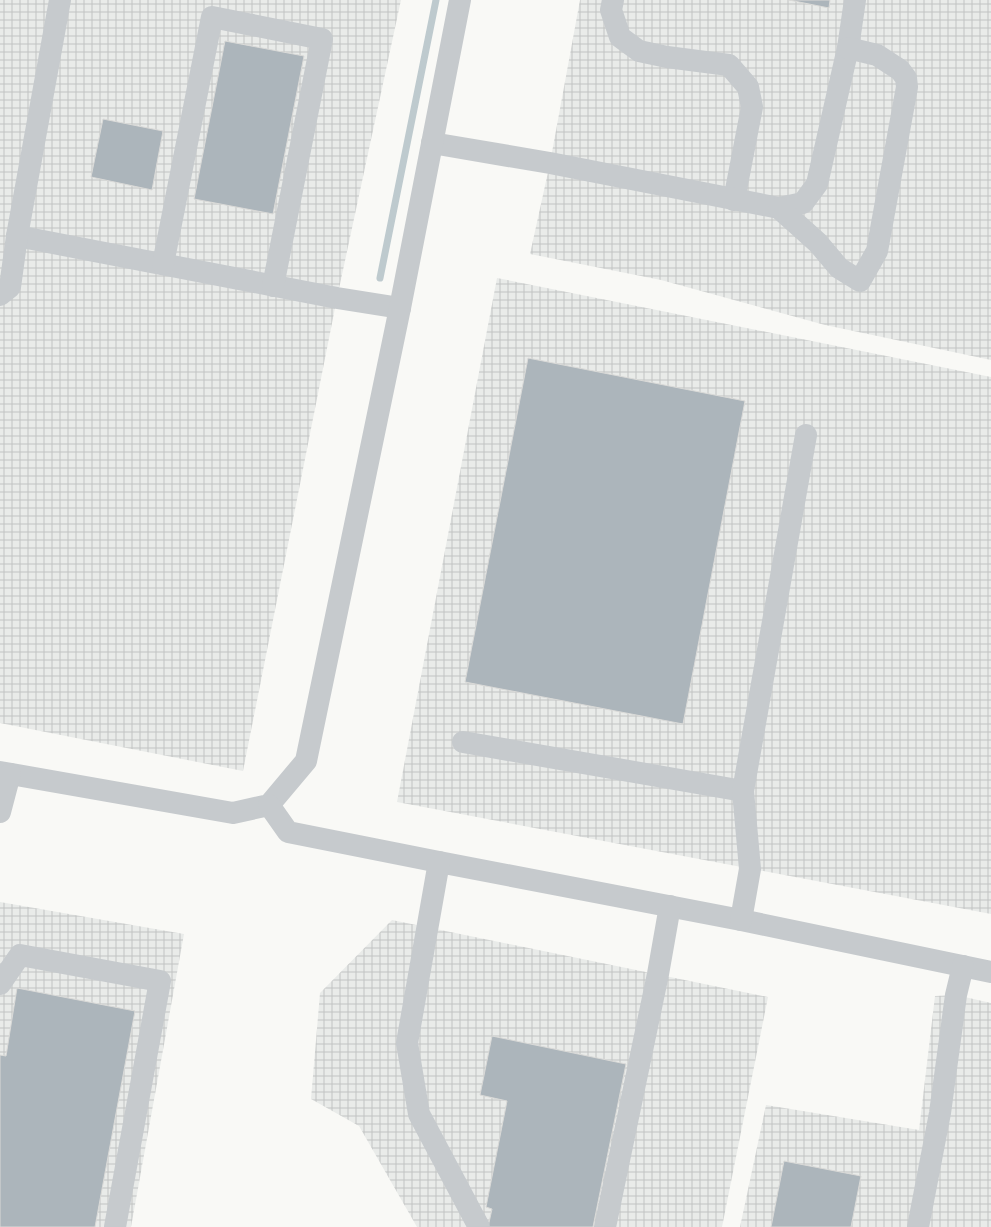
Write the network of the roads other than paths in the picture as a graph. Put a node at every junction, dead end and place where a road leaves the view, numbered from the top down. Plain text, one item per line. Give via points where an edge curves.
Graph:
1 (60, 0) edge
2 (460, 0) edge
3 (613, 0) edge
4 (855, 0) edge
5 (848, 48) junction
6 (432, 143) junction
7 (734, 200) junction
8 (779, 208) junction
9 (17, 236) junction
10 (163, 264) junction
11 (274, 286) junction
12 (0, 295) edge
13 (400, 308) junction
14 (806, 435) dead end
15 (463, 742) dead end
16 (5, 773) edge
17 (743, 791) junction
18 (269, 804) junction
19 (0, 812) edge
20 (439, 862) junction
21 (670, 906) junction
22 (741, 920) junction
23 (963, 966) junction
24 (991, 972) edge
25 (0, 984) edge
26 (115, 1227) edge
27 (479, 1227) edge
28 (605, 1227) edge
29 (918, 1227) edge

1 - 9 street
2 - 6 street
3 - 7 street via 611,10 620,37 639,51 729,65 748,87 752,106
4 - 5 street
5 - 8 street via 817,184 804,203
5 - 8 street via 877,55 900,70 906,78 907,87 877,251 860,281 839,268 818,243
6 - 7 street via 550,163
6 - 13 street
7 - 8 street
9 - 10 street
9 - 12 street via 10,287
10 - 11 street
10 - 11 street via 212,17 322,39
11 - 13 street
13 - 18 street via 306,762
14 - 17 street
15 - 17 street
16 - 18 street via 233,813
16 - 19 street
17 - 22 street via 750,869
18 - 20 street via 288,832
20 - 21 street
20 - 27 street via 407,1043 420,1114
21 - 22 street
21 - 28 street
22 - 23 street
23 - 24 street
23 - 29 street via 956,995 940,1113
25 - 26 street via 20,955 160,981

